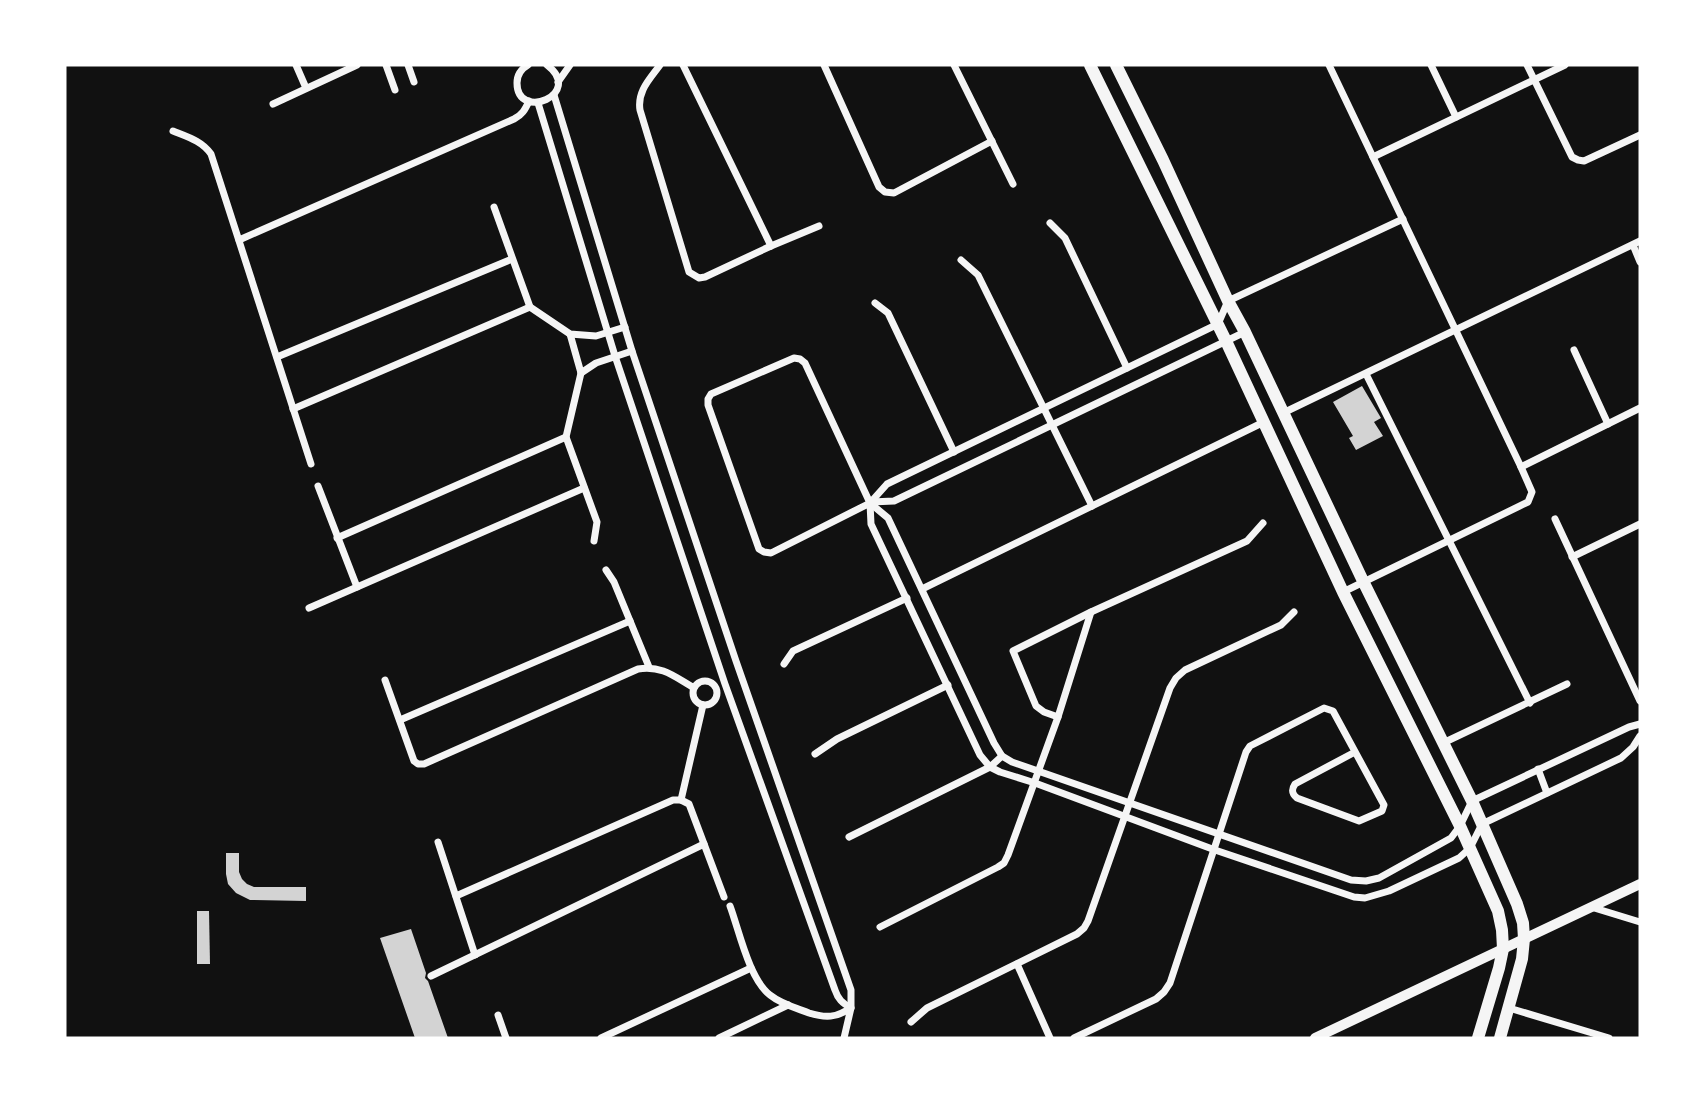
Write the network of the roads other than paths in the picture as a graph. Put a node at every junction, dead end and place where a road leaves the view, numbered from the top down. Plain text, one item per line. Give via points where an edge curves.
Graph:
1 (296, 65) edge
2 (357, 65) edge
3 (386, 65) edge
4 (408, 65) edge
5 (528, 65) edge
6 (547, 65) edge
7 (570, 65) edge
8 (660, 65) edge
9 (683, 65) edge
10 (824, 65) edge
11 (954, 65) edge
12 (1090, 65) edge
13 (1116, 65) edge
14 (1329, 65) edge
15 (1431, 65) edge
16 (1527, 65) edge
17 (1565, 65) edge
18 (1534, 80) junction
19 (414, 82) dead end
20 (558, 82) junction
21 (306, 88) junction
22 (395, 90) dead end
23 (554, 94) junction
24 (529, 101) junction
25 (538, 103) junction
26 (273, 104) dead end
27 (1456, 117) junction
28 (173, 131) dead end
29 (1640, 135) edge
30 (992, 141) junction
31 (1373, 157) junction
32 (1163, 160) junction
33 (1142, 171) junction
34 (1013, 184) dead end
35 (494, 207) dead end
36 (1403, 219) junction
37 (1050, 223) dead end
38 (819, 226) dead end
39 (239, 240) junction
40 (1636, 243) edge
41 (771, 246) junction
42 (512, 259) junction
43 (961, 260) dead end
44 (1640, 262) edge
45 (1228, 301) junction
46 (876, 303) dead end
47 (530, 307) junction
48 (1218, 324) junction
49 (625, 327) junction
50 (1456, 330) junction
51 (1245, 332) junction
52 (608, 333) junction
53 (570, 334) junction
54 (1226, 341) junction
55 (1574, 350) dead end
56 (632, 351) junction
57 (615, 356) junction
58 (277, 357) junction
59 (1127, 368) junction
60 (581, 373) junction
61 (1366, 374) junction
62 (1640, 408) edge
63 (293, 409) junction
64 (1044, 409) junction
65 (1283, 413) junction
66 (1264, 422) junction
67 (1608, 424) junction
68 (1052, 425) junction
69 (566, 437) junction
70 (954, 452) junction
71 (311, 464) dead end
72 (1521, 467) junction
73 (318, 486) dead end
74 (584, 488) junction
75 (870, 503) junction
76 (1092, 506) junction
77 (1555, 519) dead end
78 (1263, 523) dead end
79 (1640, 524) edge
80 (337, 538) junction
81 (1448, 540) junction
82 (594, 541) dead end
83 (1572, 557) junction
84 (606, 570) dead end
85 (1363, 581) junction
86 (357, 587) junction
87 (922, 589) junction
88 (1343, 592) junction
89 (907, 598) junction
90 (309, 608) dead end
91 (1091, 612) junction
92 (1294, 612) dead end
93 (630, 621) junction
94 (784, 664) dead end
95 (649, 667) junction
96 (742, 677) junction
97 (386, 680) dead end
98 (725, 684) junction
99 (1567, 684) dead end
100 (948, 685) junction
101 (716, 687) junction
102 (694, 688) junction
103 (1640, 701) edge
104 (1530, 703) junction
105 (703, 705) junction
106 (1058, 717) junction
107 (400, 720) junction
108 (1640, 724) edge
109 (1640, 736) edge
110 (1442, 743) junction
111 (1355, 752) junction
112 (815, 754) dead end
113 (1002, 756) junction
114 (990, 767) junction
115 (1038, 769) junction
116 (1538, 769) junction
117 (1035, 783) junction
118 (1547, 793) junction
119 (681, 800) junction
120 (1129, 801) junction
121 (1472, 801) junction
122 (1124, 817) junction
123 (1482, 824) junction
124 (1460, 826) junction
125 (1220, 834) junction
126 (849, 837) dead end
127 (438, 842) dead end
128 (704, 844) junction
129 (1470, 848) junction
130 (1214, 850) junction
131 (1640, 884) edge
132 (456, 896) junction
133 (724, 897) dead end
134 (730, 905) dead end
135 (1591, 907) junction
136 (1640, 922) edge
137 (880, 927) dead end
138 (1524, 939) junction
139 (1503, 949) junction
140 (475, 955) junction
141 (1017, 964) junction
142 (751, 968) junction
143 (431, 976) dead end
144 (788, 1005) junction
145 (851, 1007) junction
146 (1509, 1008) junction
147 (498, 1015) dead end
148 (911, 1022) dead end
149 (506, 1038) edge
150 (601, 1038) edge
151 (719, 1038) edge
152 (844, 1038) edge
153 (1050, 1038) edge
154 (1074, 1038) edge
155 (1315, 1038) edge
156 (1478, 1038) edge
157 (1500, 1038) edge
158 (1609, 1038) edge

1 - 21 street
2 - 21 street
3 - 22 street
4 - 19 street
5 - 24 street via 517,81 522,97
6 - 20 street
7 - 20 street
8 - 41 street via 638,99 689,272 705,277
9 - 41 street
10 - 30 street via 885,192 894,193
11 - 30 street
12 - 33 main road
13 - 32 main road
14 - 31 street
15 - 27 street
16 - 18 street
17 - 18 street
18 - 27 street
18 - 29 street via 1572,157 1584,161
20 - 23 street
21 - 26 street
23 - 25 street
23 - 49 street
24 - 25 street
24 - 39 street via 514,119
25 - 52 street
27 - 31 street
28 - 39 street via 200,142 211,154
30 - 34 street
31 - 36 street
32 - 33 main road
32 - 45 main road
33 - 48 main road
35 - 42 street
36 - 45 street
36 - 50 street
37 - 59 street via 1065,238
38 - 41 street
39 - 58 street
40 - 44 street
40 - 50 street
42 - 47 street
42 - 58 street
43 - 64 street via 978,275
45 - 48 street
45 - 51 main road
46 - 70 street via 888,313
47 - 53 street
47 - 63 street
48 - 54 main road
48 - 59 street
49 - 52 street
49 - 56 street
50 - 61 street
50 - 72 street
51 - 54 street
51 - 65 main road
52 - 53 street
52 - 57 street
53 - 60 street
54 - 66 main road
54 - 68 street
55 - 67 street
56 - 57 street
56 - 96 street
57 - 60 street
57 - 98 street
58 - 63 street
59 - 64 street
60 - 69 street
61 - 65 street
61 - 81 street
62 - 67 street
63 - 71 street
64 - 68 street
64 - 70 street
65 - 85 main road
66 - 76 street
66 - 88 main road
67 - 72 street
68 - 75 street via 894,501
68 - 76 street
69 - 74 street
69 - 80 street
70 - 75 street via 887,484
72 - 81 street via 1532,492 1528,502
73 - 80 street
74 - 82 street via 597,522
74 - 86 street
75 - 75 street via 800,359 711,394 708,405 759,549 771,553
75 - 87 street via 888,518
75 - 89 street via 871,524
76 - 87 street
77 - 83 street
78 - 91 street via 1247,541
79 - 83 street
80 - 86 street
81 - 85 street
81 - 104 street
83 - 103 street
84 - 93 street
85 - 88 street
85 - 110 main road
86 - 90 street
87 - 113 street
88 - 124 main road
89 - 94 street via 793,651
89 - 100 street
91 - 106 street
91 - 106 street via 1013,651 1037,706
92 - 120 street via 1281,625 1175,678
93 - 95 street
93 - 107 street
95 - 102 street via 660,668
95 - 107 street via 424,764 414,761
96 - 98 street
96 - 145 street via 851,990
97 - 107 street
98 - 101 street
98 - 145 street via 838,998
99 - 104 street
100 - 112 street via 836,739
100 - 114 street
101 - 102 street via 705,681
101 - 105 street via 715,700
102 - 105 street via 696,701
104 - 110 street
105 - 119 street
106 - 115 street
108 - 116 street
109 - 118 street via 1621,758
110 - 121 main road
111 - 111 street via 1295,784 1292,792 1354,820 1383,809
111 - 125 street via 1328,708 1255,742 1246,752
113 - 114 street
113 - 115 street
114 - 117 street
114 - 126 street
115 - 117 street
115 - 120 street
116 - 118 street
116 - 121 street
117 - 122 street
117 - 137 street via 1004,863
118 - 123 street
119 - 128 street via 689,804
119 - 132 street
120 - 122 street
120 - 125 street
121 - 123 main road
121 - 124 street
122 - 130 street
122 - 141 street via 1083,929
123 - 129 street
123 - 138 main road via 1517,904
124 - 125 street via 1451,838 1366,881 1351,880
124 - 129 main road
125 - 130 street
127 - 132 street
128 - 133 street
128 - 140 street
129 - 130 street via 1459,858 1365,898
129 - 139 main road via 1499,911
130 - 154 street via 1164,992
131 - 135 street
132 - 140 street
134 - 142 street
135 - 136 street
135 - 138 street
138 - 139 street
138 - 146 main road
139 - 155 street
139 - 156 main road
140 - 143 street
141 - 148 street via 927,1008
141 - 153 street
142 - 144 street via 769,995
142 - 150 street
144 - 145 street via 826,1017
144 - 151 street
145 - 152 street
146 - 157 main road
146 - 158 street
147 - 149 street

